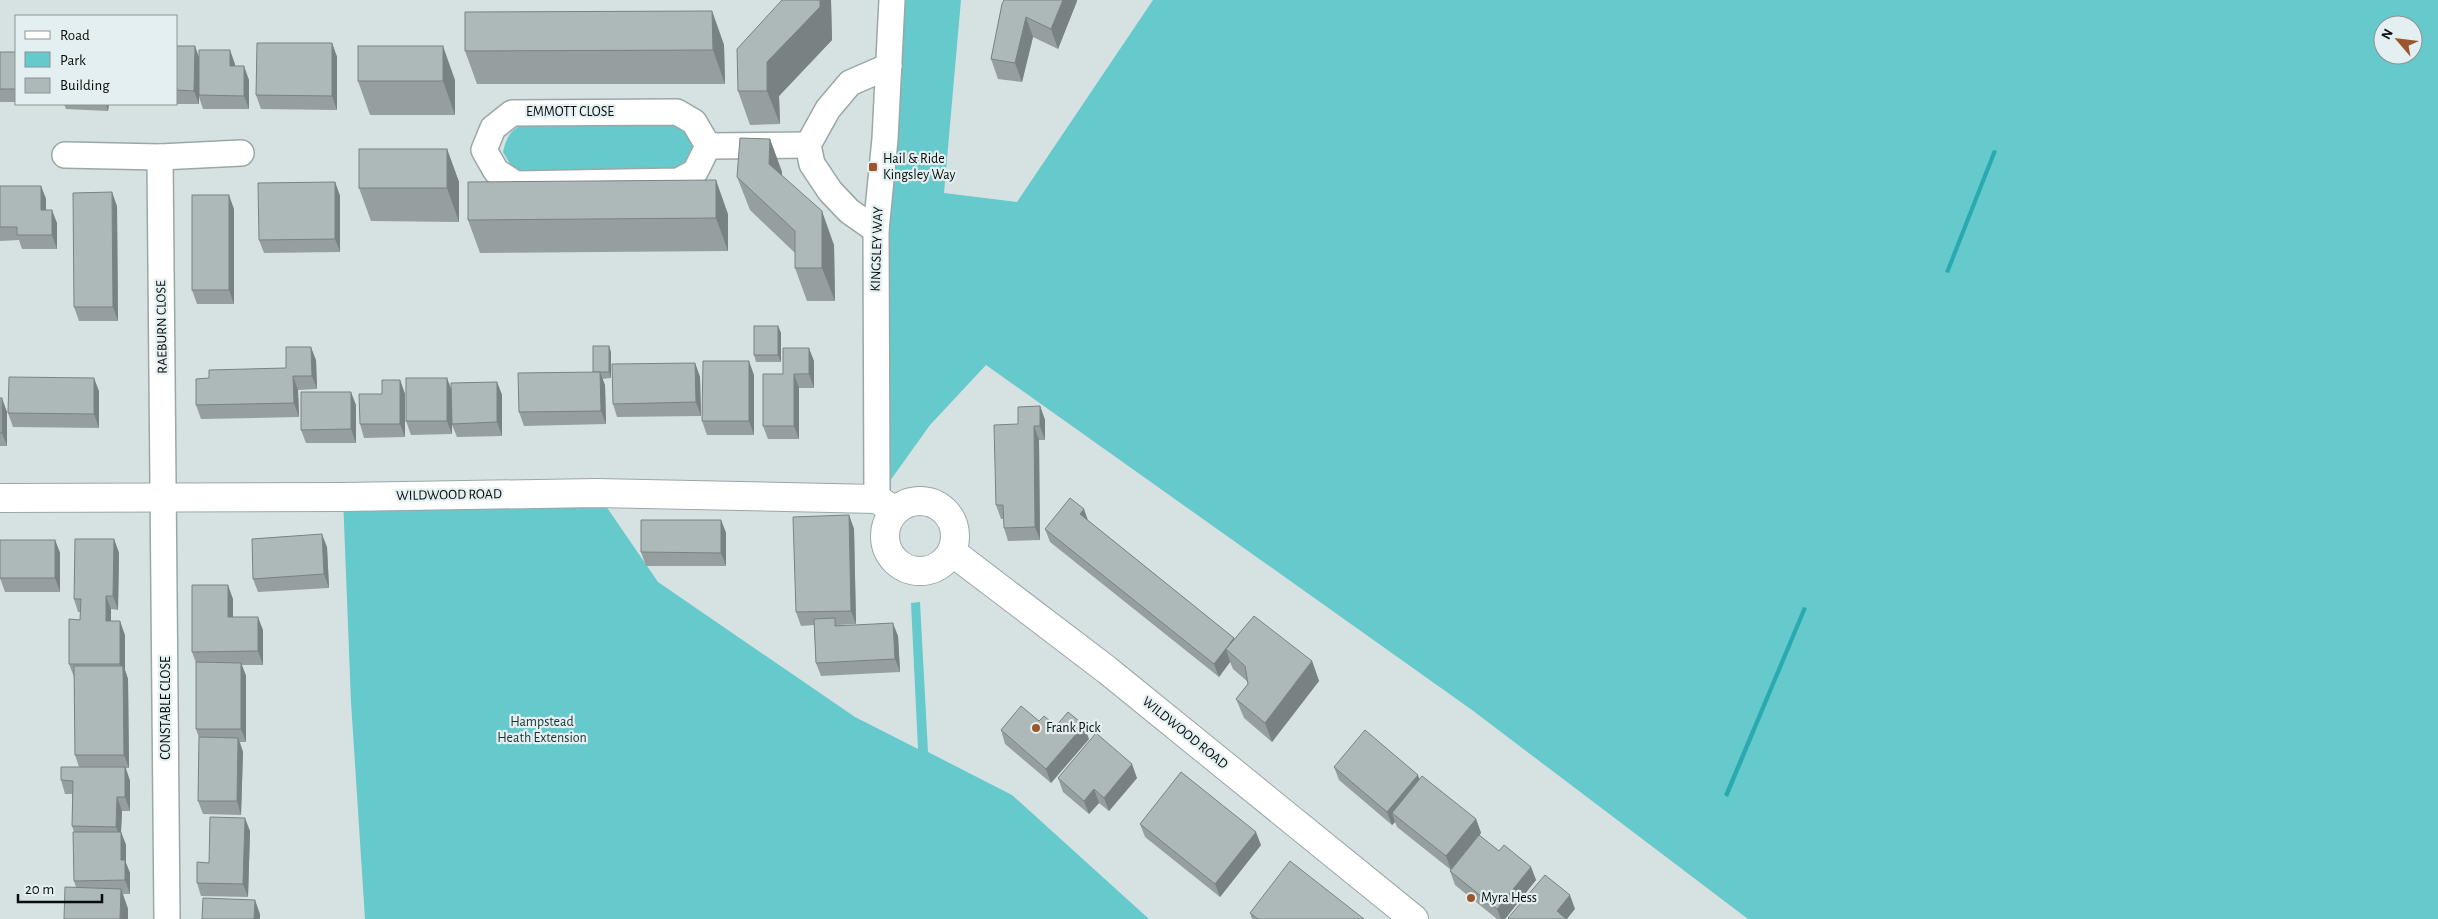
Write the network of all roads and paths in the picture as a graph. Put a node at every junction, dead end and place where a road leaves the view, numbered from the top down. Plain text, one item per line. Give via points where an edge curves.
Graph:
1 (892, 0) edge
2 (889, 66) junction
3 (808, 145) junction
4 (708, 146) junction
5 (241, 153) dead end
6 (65, 155) dead end
7 (160, 158) junction
8 (876, 230) junction
9 (0, 498) edge
10 (164, 498) junction
11 (886, 505) junction
12 (952, 552) junction
13 (167, 919) edge
14 (1414, 919) edge

1 - 2 street, KINGSLEY WAY
2 - 3 street via 850,83 828,109
2 - 8 street, KINGSLEY WAY
3 - 4 street
3 - 8 street via 812,164 830,191 849,211
4 - 4 street, EMMOTT CLOSE via 695,172 678,181 516,184 496,171 484,150 493,128 512,113 677,112 694,122
5 - 7 street
6 - 7 street
7 - 10 street, RAEBURN CLOSE
8 - 11 street, KINGSLEY WAY
9 - 10 street, WILDWOOD ROAD
10 - 11 street, WILDWOOD ROAD via 598,492
10 - 13 street, CONSTABLE CLOSE
11 - 12 street via 918,500 945,510 953,523 956,537
11 - 12 street via 885,541 889,555 900,566 925,572 945,561
12 - 14 street, WILDWOOD ROAD via 1107,670

